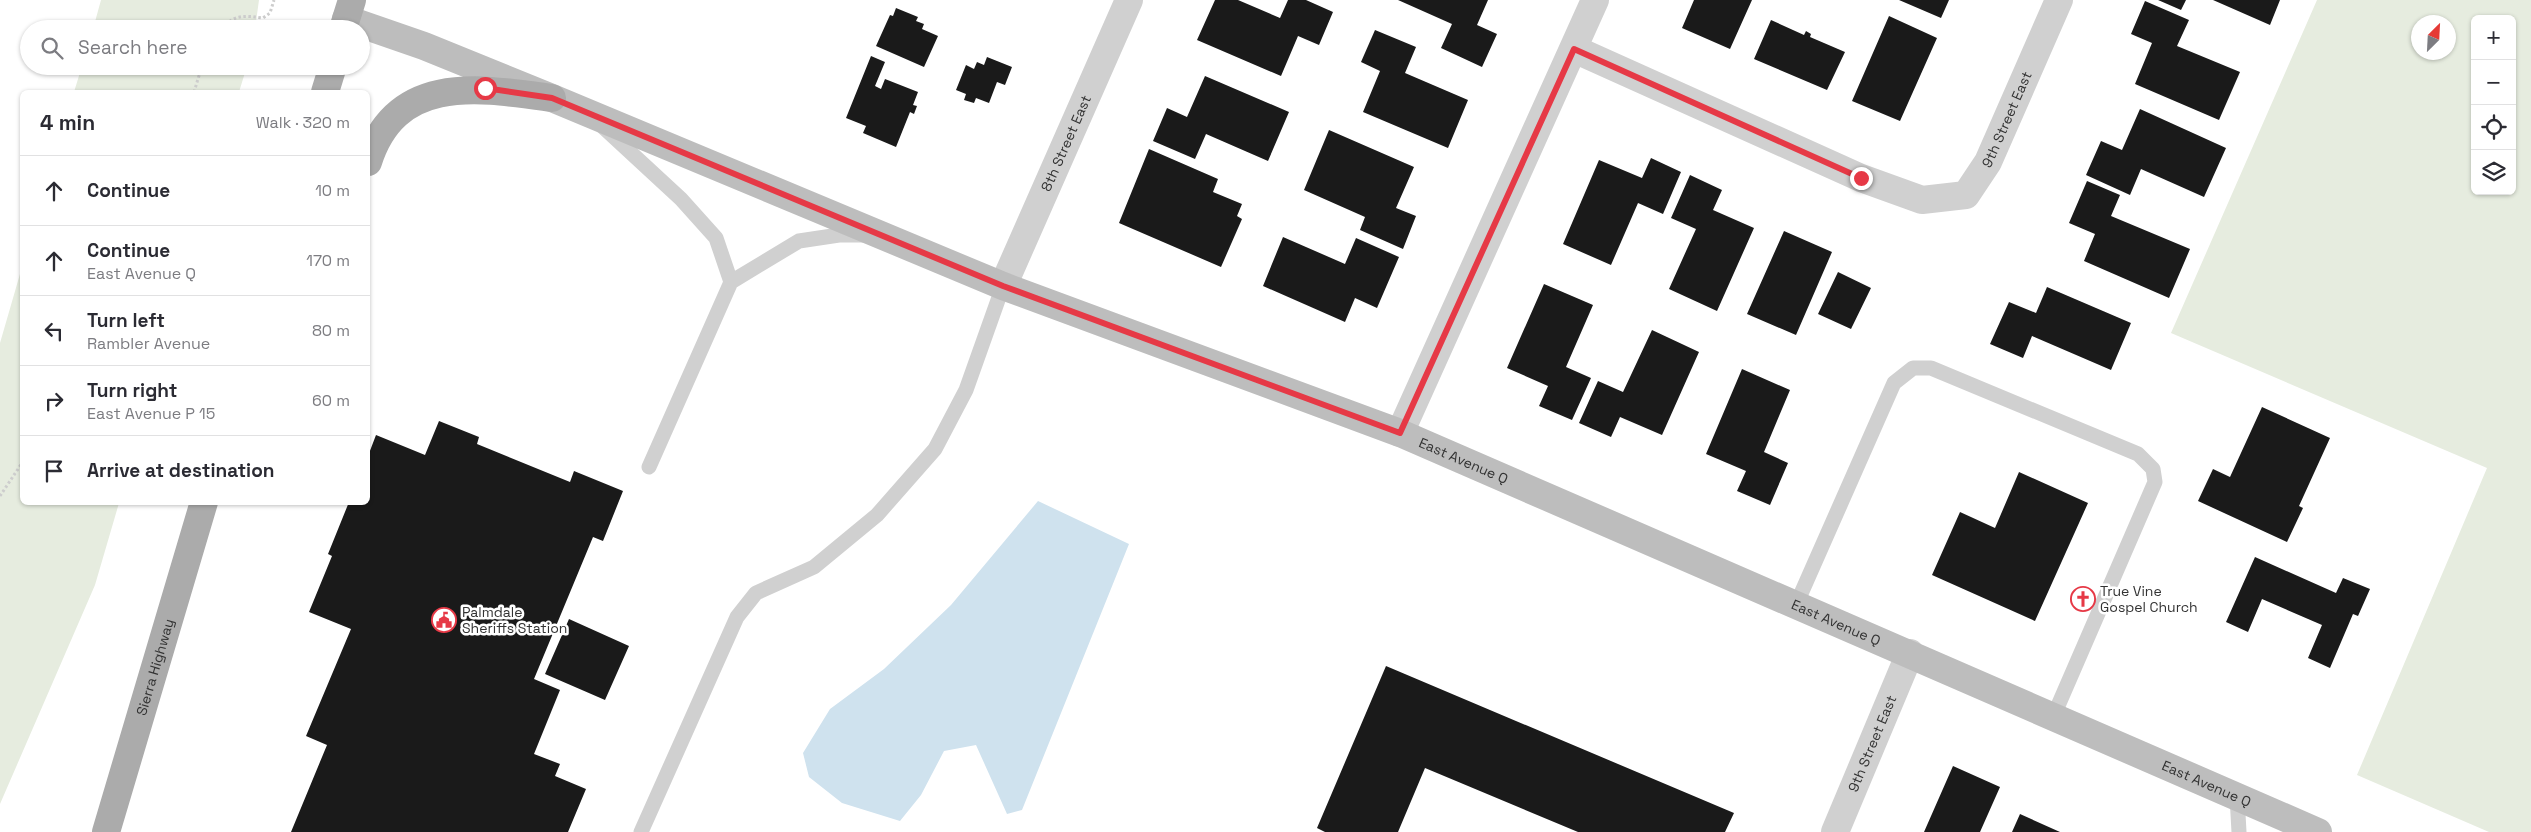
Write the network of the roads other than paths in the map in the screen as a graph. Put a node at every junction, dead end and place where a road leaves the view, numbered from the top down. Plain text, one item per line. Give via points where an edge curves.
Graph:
1 (1129, 0) edge
2 (1595, 0) edge
3 (2059, 0) edge
4 (370, 25) edge
5 (1574, 49) junction
6 (330, 75) edge
7 (326, 90) edge
8 (552, 98) junction
9 (588, 113) junction
10 (370, 157) edge
11 (884, 236) junction
12 (731, 282) junction
13 (1003, 286) junction
14 (1400, 433) junction
15 (649, 467) dead end
16 (203, 505) edge
17 (1796, 605) junction
18 (1910, 653) junction
19 (2054, 716) junction
20 (2237, 796) junction
21 (106, 832) edge
22 (641, 832) edge
23 (1835, 832) edge
24 (2239, 832) edge
25 (2318, 832) edge

1 - 13 street, 8th Street East
2 - 5 street
3 - 5 street, 9th Street East via 1988,162 1966,195 1922,200 1861,178
4 - 8 main road, East Avenue Q
5 - 14 street
6 - 7 main road
8 - 9 main road, East Avenue Q
8 - 10 main road via 485,88 454,90 418,100 399,112 382,130
9 - 11 main road, East Avenue Q
9 - 12 lane via 681,199 716,238
11 - 12 lane via 839,235 800,241
11 - 13 main road, East Avenue Q
12 - 15 lane
13 - 14 main road, East Avenue Q
13 - 22 lane via 966,390 935,449 877,515 814,567 756,593 737,617
14 - 17 main road, East Avenue Q
16 - 21 main road, Sierra Highway
17 - 18 main road, East Avenue Q
17 - 19 lane via 1894,383 1913,368 1931,368 2138,454 2153,469 2156,482
18 - 19 main road, East Avenue Q
18 - 23 street, 9th Street East
19 - 20 main road, East Avenue Q
20 - 24 lane
20 - 25 main road, East Avenue Q

